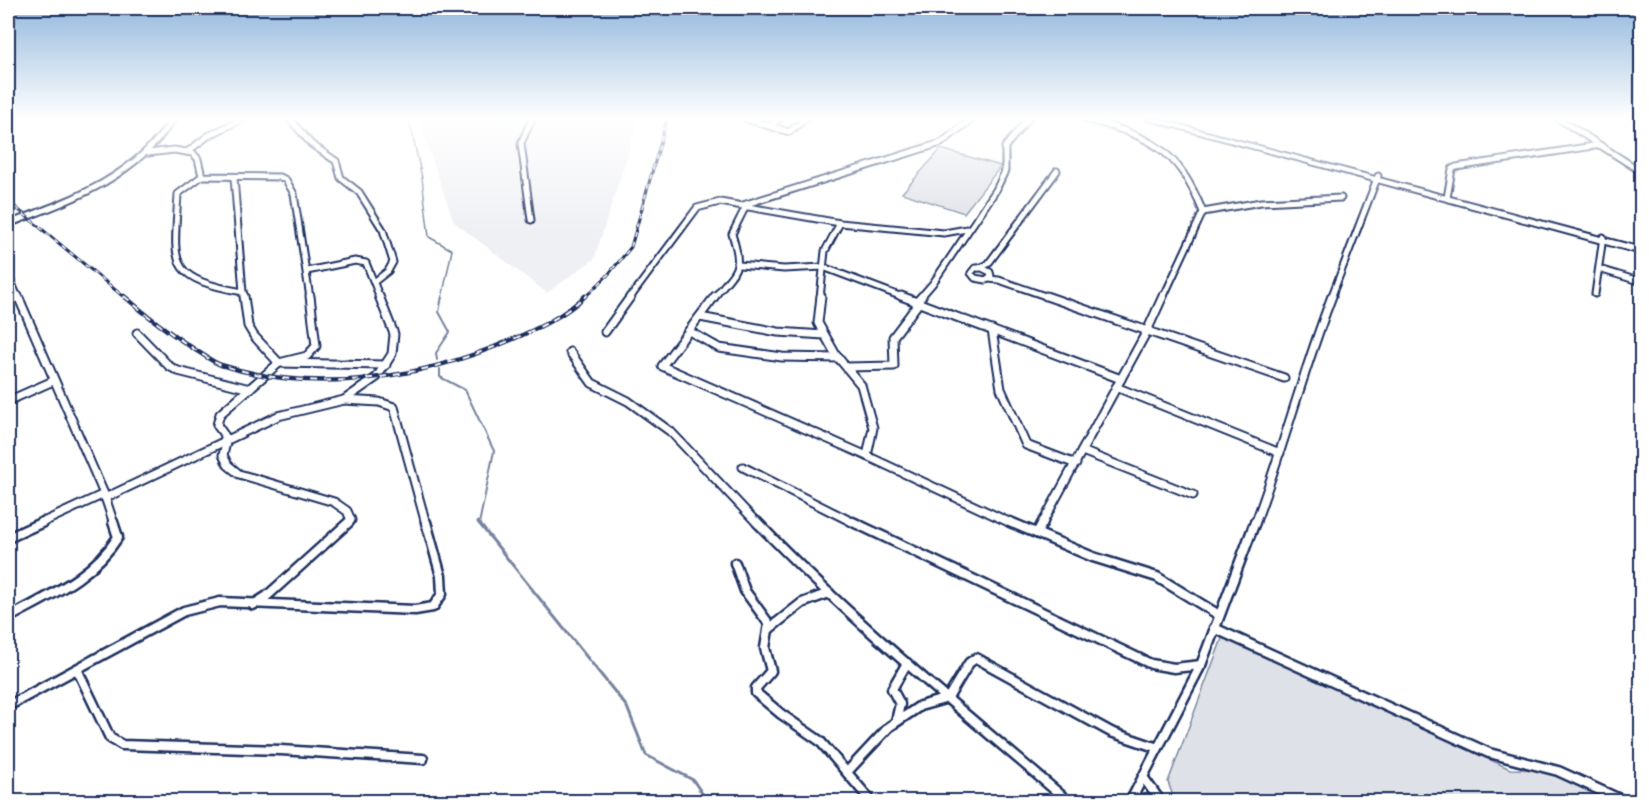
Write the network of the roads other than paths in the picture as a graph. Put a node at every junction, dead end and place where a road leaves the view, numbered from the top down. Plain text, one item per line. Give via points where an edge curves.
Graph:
1 (143, 157) edge
2 (197, 157) edge
3 (330, 157) edge
4 (523, 157) edge
5 (898, 157) edge
6 (1006, 157) edge
7 (1171, 157) edge
8 (1296, 157) edge
9 (1300, 157) edge
10 (1523, 157) edge
11 (1619, 157) edge
12 (1057, 171) dead end
13 (1641, 171) edge
14 (202, 176) junction
15 (234, 177) junction
16 (1378, 178) junction
17 (1447, 197) junction
18 (1341, 198) dead end
19 (743, 206) junction
20 (1203, 212) junction
21 (531, 220) dead end
22 (840, 223) junction
23 (8, 224) edge
24 (967, 229) junction
25 (1603, 239) junction
26 (1641, 249) edge
27 (739, 265) junction
28 (823, 267) junction
29 (1599, 269) junction
30 (308, 271) junction
31 (989, 272) junction
32 (8, 281) edge
33 (374, 282) junction
34 (1641, 282) edge
35 (243, 292) junction
36 (1595, 294) dead end
37 (917, 304) junction
38 (700, 317) junction
39 (992, 330) junction
40 (689, 331) junction
41 (1147, 331) junction
42 (605, 332) dead end
43 (137, 333) dead end
44 (824, 335) junction
45 (570, 352) dead end
46 (839, 358) junction
47 (279, 363) junction
48 (386, 365) junction
49 (847, 367) junction
50 (1284, 378) dead end
51 (1121, 379) junction
52 (53, 381) junction
53 (1116, 387) junction
54 (250, 389) junction
55 (344, 400) junction
56 (8, 401) edge
57 (228, 439) junction
58 (1082, 451) junction
59 (1280, 453) junction
60 (867, 456) junction
61 (1076, 464) junction
62 (743, 467) dead end
63 (1193, 495) dead end
64 (104, 496) junction
65 (1037, 533) junction
66 (8, 538) edge
67 (735, 563) dead end
68 (829, 593) junction
69 (253, 605) junction
70 (1219, 615) junction
71 (8, 618) edge
72 (1214, 628) junction
73 (769, 629) junction
74 (907, 663) junction
75 (1201, 665) junction
76 (77, 669) junction
77 (948, 698) junction
78 (8, 706) edge
79 (896, 722) junction
80 (1158, 748) junction
81 (423, 759) dead end
82 (847, 772) junction
83 (1143, 777) junction
84 (872, 801) edge
85 (1069, 801) edge
86 (1130, 801) edge
87 (1161, 801) edge
88 (1626, 801) edge

1 - 23 street via 89,190
2 - 14 street
3 - 33 street via 336,161 341,178 359,192 383,230 393,261 388,271
4 - 21 street
5 - 19 street
6 - 24 street via 1002,180
7 - 20 street via 1186,173
8 - 16 highway
9 - 16 highway
10 - 17 street via 1452,169
11 - 13 street
12 - 31 street
14 - 15 street
14 - 35 street via 178,194 176,244 180,266 184,274 200,284
15 - 30 street via 272,176 286,180 292,187
15 - 35 street
16 - 17 highway
16 - 59 street via 1317,334
17 - 25 highway
18 - 20 street via 1261,202
19 - 22 street
19 - 27 street via 732,234
19 - 42 street via 720,202 697,208
20 - 41 street
22 - 24 street via 944,233
22 - 28 street via 828,242
24 - 37 street
25 - 26 highway
25 - 29 street
27 - 28 street
27 - 38 street
28 - 37 street
28 - 44 street via 818,317
29 - 34 street
29 - 36 street
30 - 33 street via 361,261 366,263
30 - 47 street via 316,346 307,356
31 - 31 street via 980,280 973,277 972,271 978,268
31 - 41 street via 999,280
32 - 52 street
33 - 48 street via 394,334
35 - 47 street via 254,336
37 - 39 street
37 - 49 street via 893,337 894,366
38 - 40 street
38 - 44 street via 788,335
39 - 51 street
39 - 61 street via 1002,395 1024,441 1030,447
40 - 46 street via 719,348 782,357
40 - 60 street via 662,366
41 - 50 street
41 - 51 street
43 - 54 street via 178,371
44 - 46 street
45 - 68 street via 592,382 628,401 671,432
46 - 49 street
47 - 48 street
47 - 54 street
48 - 55 street via 377,377
49 - 60 street via 861,386 871,417 872,441
51 - 53 street
52 - 56 street
52 - 64 street
53 - 58 street
53 - 59 street
54 - 57 street via 218,418 218,430
55 - 57 street via 290,412
55 - 69 street via 394,407 441,576 442,594 433,607 415,610
57 - 64 street
57 - 69 street via 223,455 239,474 334,502 351,520
58 - 61 street
58 - 63 street
59 - 70 street
60 - 65 street
61 - 65 street
62 - 75 street via 862,528 1151,664 1174,668
64 - 66 street
64 - 71 street via 118,537 114,546 73,580
65 - 70 street via 1157,577
67 - 73 street via 745,591 767,619
68 - 73 street via 802,603
68 - 74 street
69 - 76 street via 220,602 184,611
70 - 72 street
72 - 75 street
72 - 88 street via 1489,753 1558,771
73 - 82 street via 765,648 771,671 756,693 809,732
74 - 77 street
74 - 79 street via 892,689 902,710
75 - 80 street
76 - 78 street
76 - 81 street via 110,738 122,745
77 - 79 street via 920,706
77 - 80 street via 969,663 982,659 1111,732
77 - 85 street
79 - 82 street
80 - 83 street
82 - 84 street
83 - 86 street
83 - 87 street

